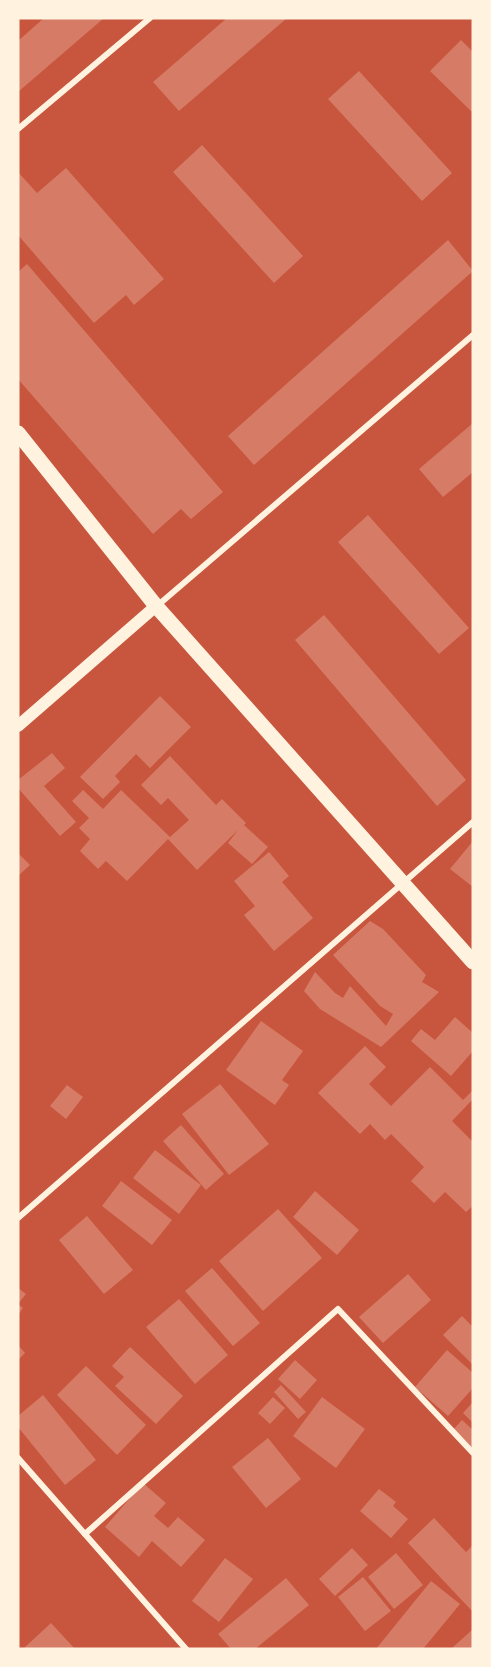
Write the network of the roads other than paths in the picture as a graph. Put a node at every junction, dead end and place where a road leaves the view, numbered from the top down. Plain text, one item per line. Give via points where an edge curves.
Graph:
1 (150, 18) edge
2 (18, 129) edge
3 (473, 335) edge
4 (18, 433) edge
5 (156, 606) junction
6 (18, 726) edge
7 (473, 822) edge
8 (402, 882) junction
9 (473, 962) edge
10 (18, 1218) edge
11 (473, 1453) edge
12 (18, 1458) edge
13 (85, 1534) junction
14 (186, 1649) edge

1 - 2 street
3 - 5 street
4 - 5 main road
5 - 6 main road
5 - 8 main road
7 - 8 street
8 - 9 main road
8 - 10 street
11 - 13 street via 338,1309
12 - 13 street
13 - 14 street

